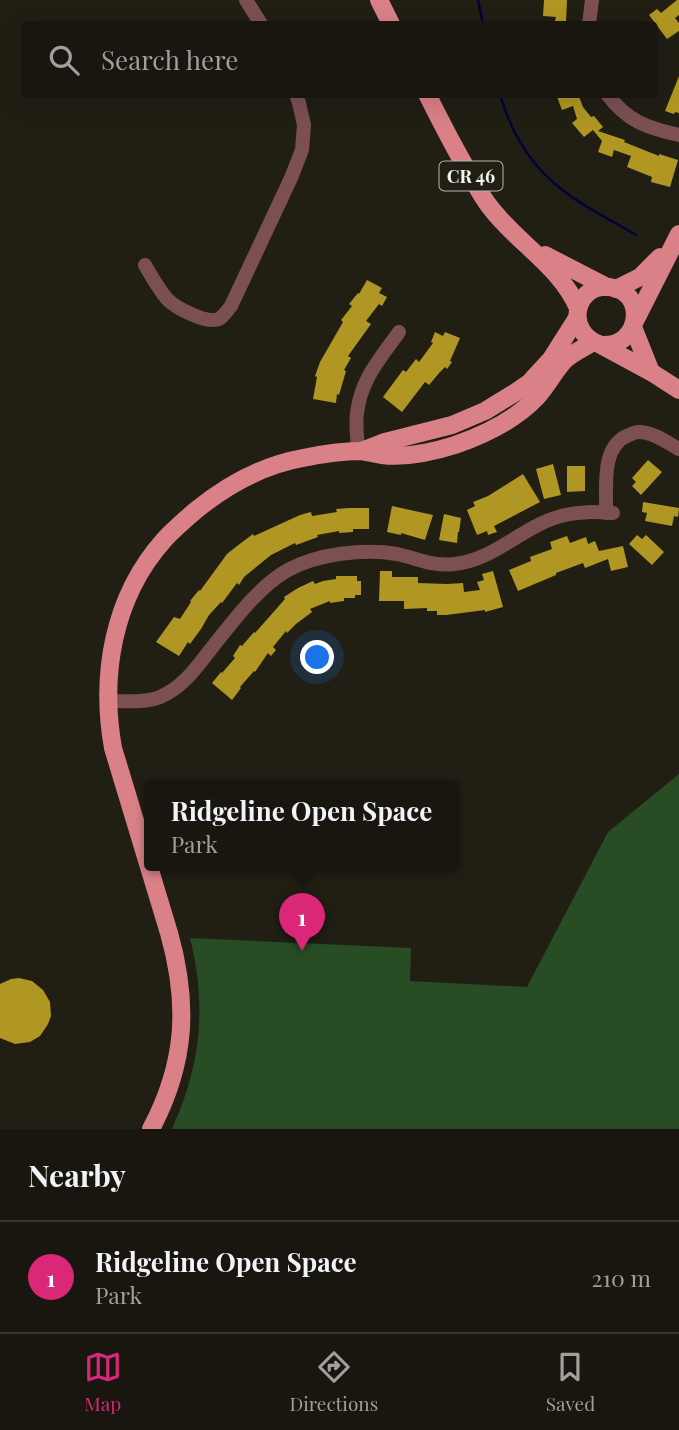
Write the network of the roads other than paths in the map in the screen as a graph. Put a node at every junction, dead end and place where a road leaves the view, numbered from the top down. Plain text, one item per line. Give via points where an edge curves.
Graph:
1 (246, 0) edge
2 (379, 0) edge
3 (592, 0) edge
4 (259, 21) edge
5 (390, 21) edge
6 (589, 21) edge
7 (297, 98) edge
8 (429, 98) edge
9 (610, 98) edge
10 (679, 135) edge
11 (677, 238) edge
12 (530, 247) junction
13 (145, 265) dead end
14 (612, 288) junction
15 (577, 313) junction
16 (634, 324) junction
17 (399, 332) dead end
18 (597, 344) junction
19 (651, 372) junction
20 (679, 390) edge
21 (679, 449) edge
22 (360, 452) junction
23 (108, 701) junction
24 (144, 850) edge
25 (150, 871) edge
26 (151, 1129) edge

1 - 4 street
2 - 5 main road
3 - 6 street
7 - 13 street via 304,125 302,150 225,314 209,320 169,302
8 - 12 main road, CR 46 via 489,206
9 - 10 street via 633,120
11 - 14 main road via 645,274
11 - 16 main road
12 - 14 main road
12 - 15 main road via 566,286
14 - 15 main road via 589,292
14 - 16 main road via 628,296
15 - 18 main road via 582,332
15 - 22 main road via 551,359 516,393 452,425
16 - 18 main road via 620,342
16 - 19 main road
17 - 22 street via 361,391 356,416
18 - 19 main road
18 - 22 main road via 565,360 537,397 485,432 421,453
19 - 20 main road
21 - 23 street via 638,431 624,437 614,445 607,461 609,513 563,515 480,558 452,565 384,552 305,562 286,571 251,601 177,687 159,698
22 - 23 main road via 301,458 260,471 222,490 174,529 148,561 124,607 111,652
23 - 24 main road via 113,748
25 - 26 main road via 176,958 182,1019 169,1087

